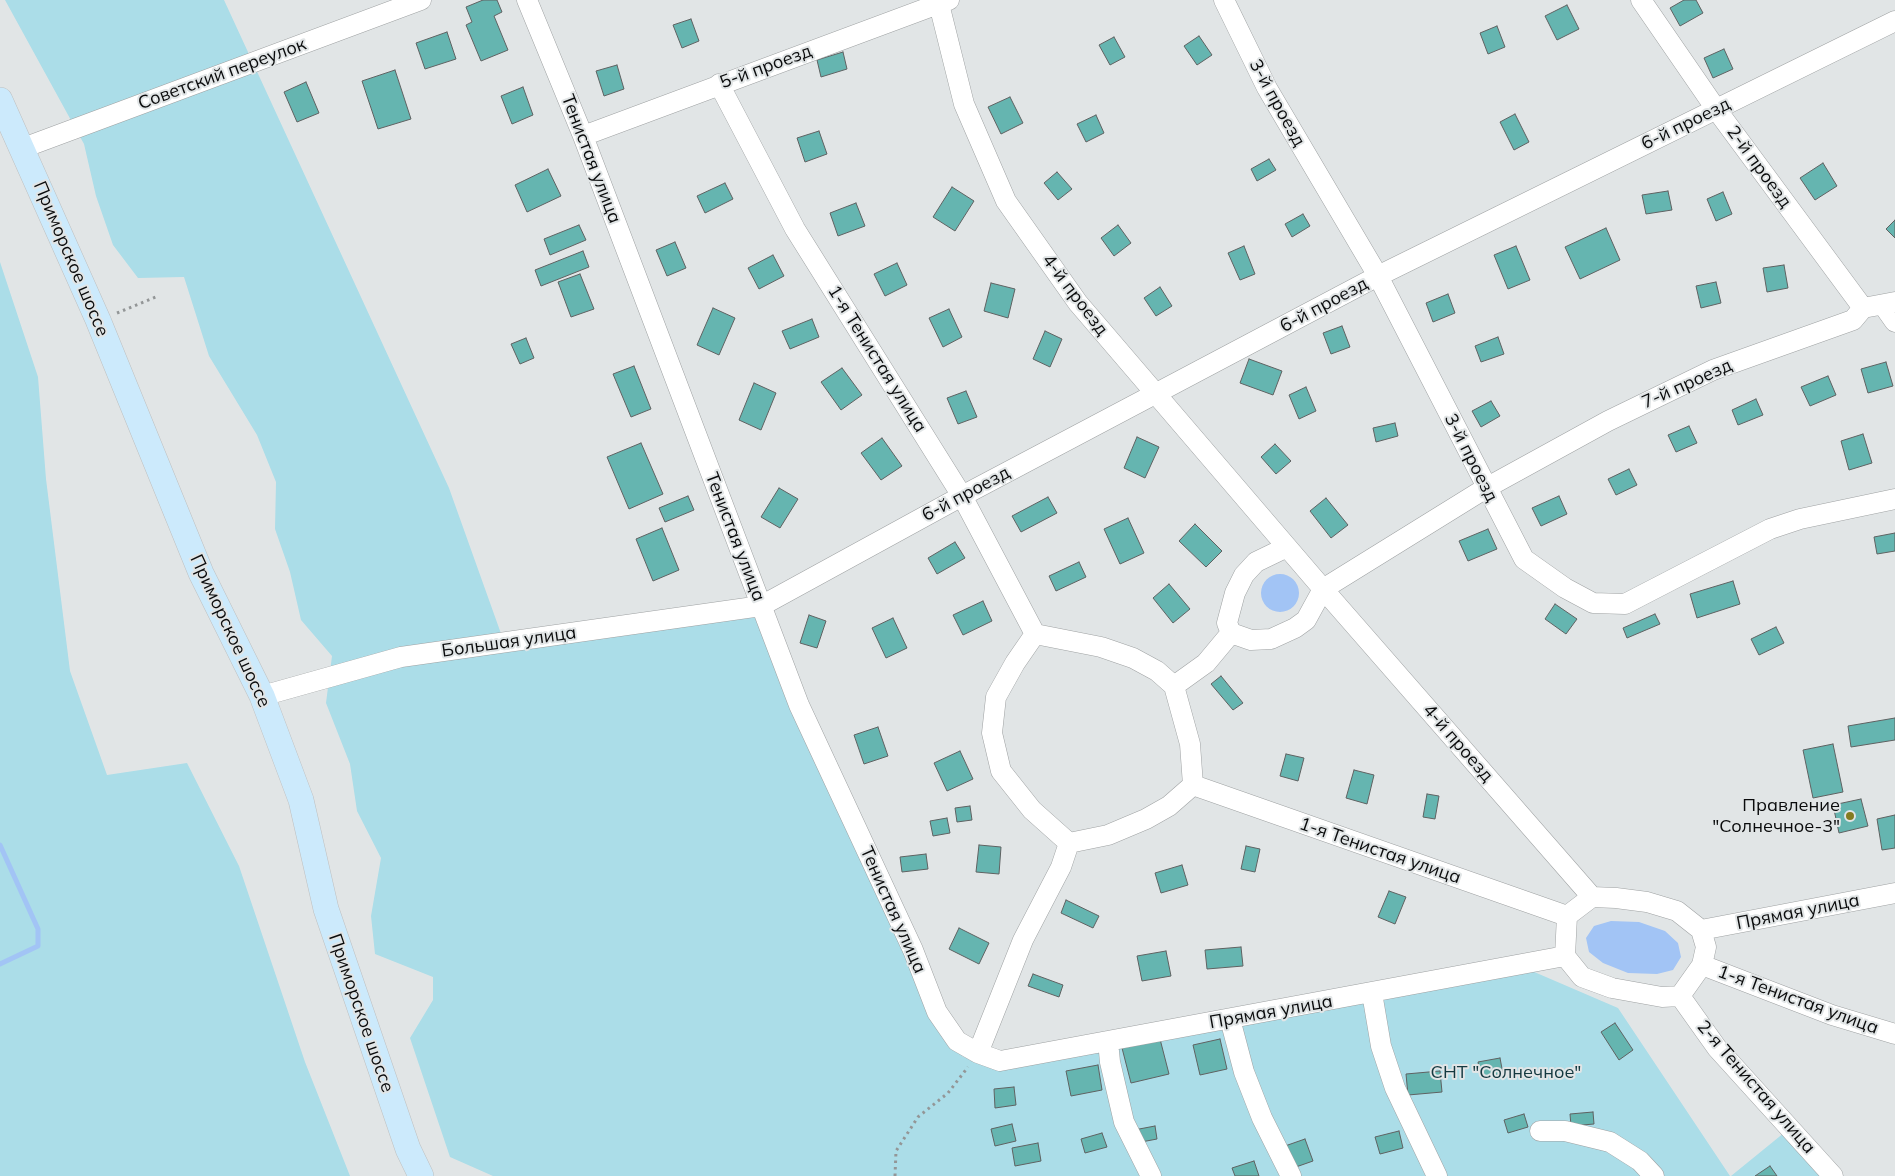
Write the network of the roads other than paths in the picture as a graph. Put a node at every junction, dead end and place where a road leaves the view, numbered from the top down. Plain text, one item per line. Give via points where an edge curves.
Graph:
1 (421, 0) edge
2 (526, 0) edge
3 (1224, 0) edge
4 (1641, 0) edge
5 (942, 1) edge
6 (1895, 21) edge
7 (719, 84) junction
8 (0, 100) edge
9 (1716, 109) junction
10 (12, 133) edge
11 (584, 136) junction
12 (1378, 276) junction
13 (1889, 303) edge
14 (1863, 308) junction
15 (1895, 322) edge
16 (1155, 395) junction
17 (1486, 488) junction
18 (962, 496) junction
19 (1895, 499) edge
20 (1287, 547) junction
21 (1323, 589) junction
22 (761, 606) junction
23 (1231, 633) junction
24 (1035, 634) junction
25 (1174, 686) junction
26 (262, 696) junction
27 (1193, 785) junction
28 (1069, 844) junction
29 (1895, 894) edge
30 (1592, 897) junction
31 (1567, 916) junction
32 (1701, 930) junction
33 (1565, 956) junction
34 (1702, 965) junction
35 (1372, 993) junction
36 (1680, 996) junction
37 (1230, 1019) junction
38 (1895, 1034) edge
39 (1108, 1041) junction
40 (978, 1053) junction
41 (1540, 1131) dead end
42 (421, 1176) edge
43 (1151, 1176) edge
44 (1291, 1176) edge
45 (1437, 1176) edge
46 (1654, 1176) edge
47 (1833, 1176) edge

1 - 10 street, Советский переулок
2 - 11 street, Тенистая улица
3 - 12 street, 3-й проезд via 1267,88
4 - 9 street, 2-й проезд
5 - 7 street, 5-й проезд
5 - 16 street, 4-й проезд via 964,104 1006,200 1078,303
6 - 9 street, 6-й проезд
7 - 11 street, 5-й проезд
7 - 18 street, 1-я Тенистая улица via 795,229
8 - 10 main road, Приморское шоссе
9 - 12 street, 6-й проезд
9 - 14 street, 2-й проезд
10 - 26 main road, Приморское шоссе via 98,320 201,573
11 - 22 street, Тенистая улица
12 - 16 street, 6-й проезд
12 - 17 street, 3-й проезд
13 - 14 street
13 - 15 street
14 - 17 street, 7-й проезд via 1853,320 1713,370 1608,421
16 - 18 street, 6-й проезд
16 - 20 street, 4-й проезд
17 - 19 street, 3-й проезд via 1524,559 1565,588 1593,602 1625,604 1770,528
17 - 21 street, 7-й проезд
18 - 22 street, 6-й проезд
18 - 24 street, 1-я Тенистая улица
20 - 21 street
20 - 23 street via 1256,562 1244,575 1235,593 1227,624
21 - 23 street via 1306,620 1295,628 1271,639 1251,640
21 - 30 street, 4-й проезд
22 - 26 street, Большая улица via 401,657
22 - 40 street, Тенистая улица via 799,705 913,950 937,1012 957,1041
23 - 25 street via 1206,662
24 - 25 street via 1101,647 1133,658
24 - 28 street via 996,697 992,733 1001,771 1032,810
25 - 27 street via 1190,744
26 - 42 main road, Приморское шоссе via 301,800 326,909 408,1148
27 - 28 street via 1169,806 1146,819 1108,834
27 - 31 street, 1-я Тенистая улица
28 - 40 street via 1061,867 1023,940
29 - 32 street, Прямая улица
30 - 31 street
30 - 32 street via 1647,902 1677,911
31 - 33 street
32 - 34 street via 1706,947
33 - 35 street, Прямая улица
33 - 36 street via 1582,977 1612,988 1662,997
34 - 36 street
34 - 38 street, 1-я Тенистая улица via 1832,1015
35 - 37 street, Прямая улица
35 - 45 street via 1381,1046 1395,1088
36 - 47 street, 2-я Тенистая улица via 1717,1048
37 - 39 street, Прямая улица
37 - 44 street via 1244,1072 1262,1118
39 - 40 street, Прямая улица via 1000,1061
39 - 43 street via 1124,1122
41 - 46 street via 1564,1131 1610,1142 1640,1161

